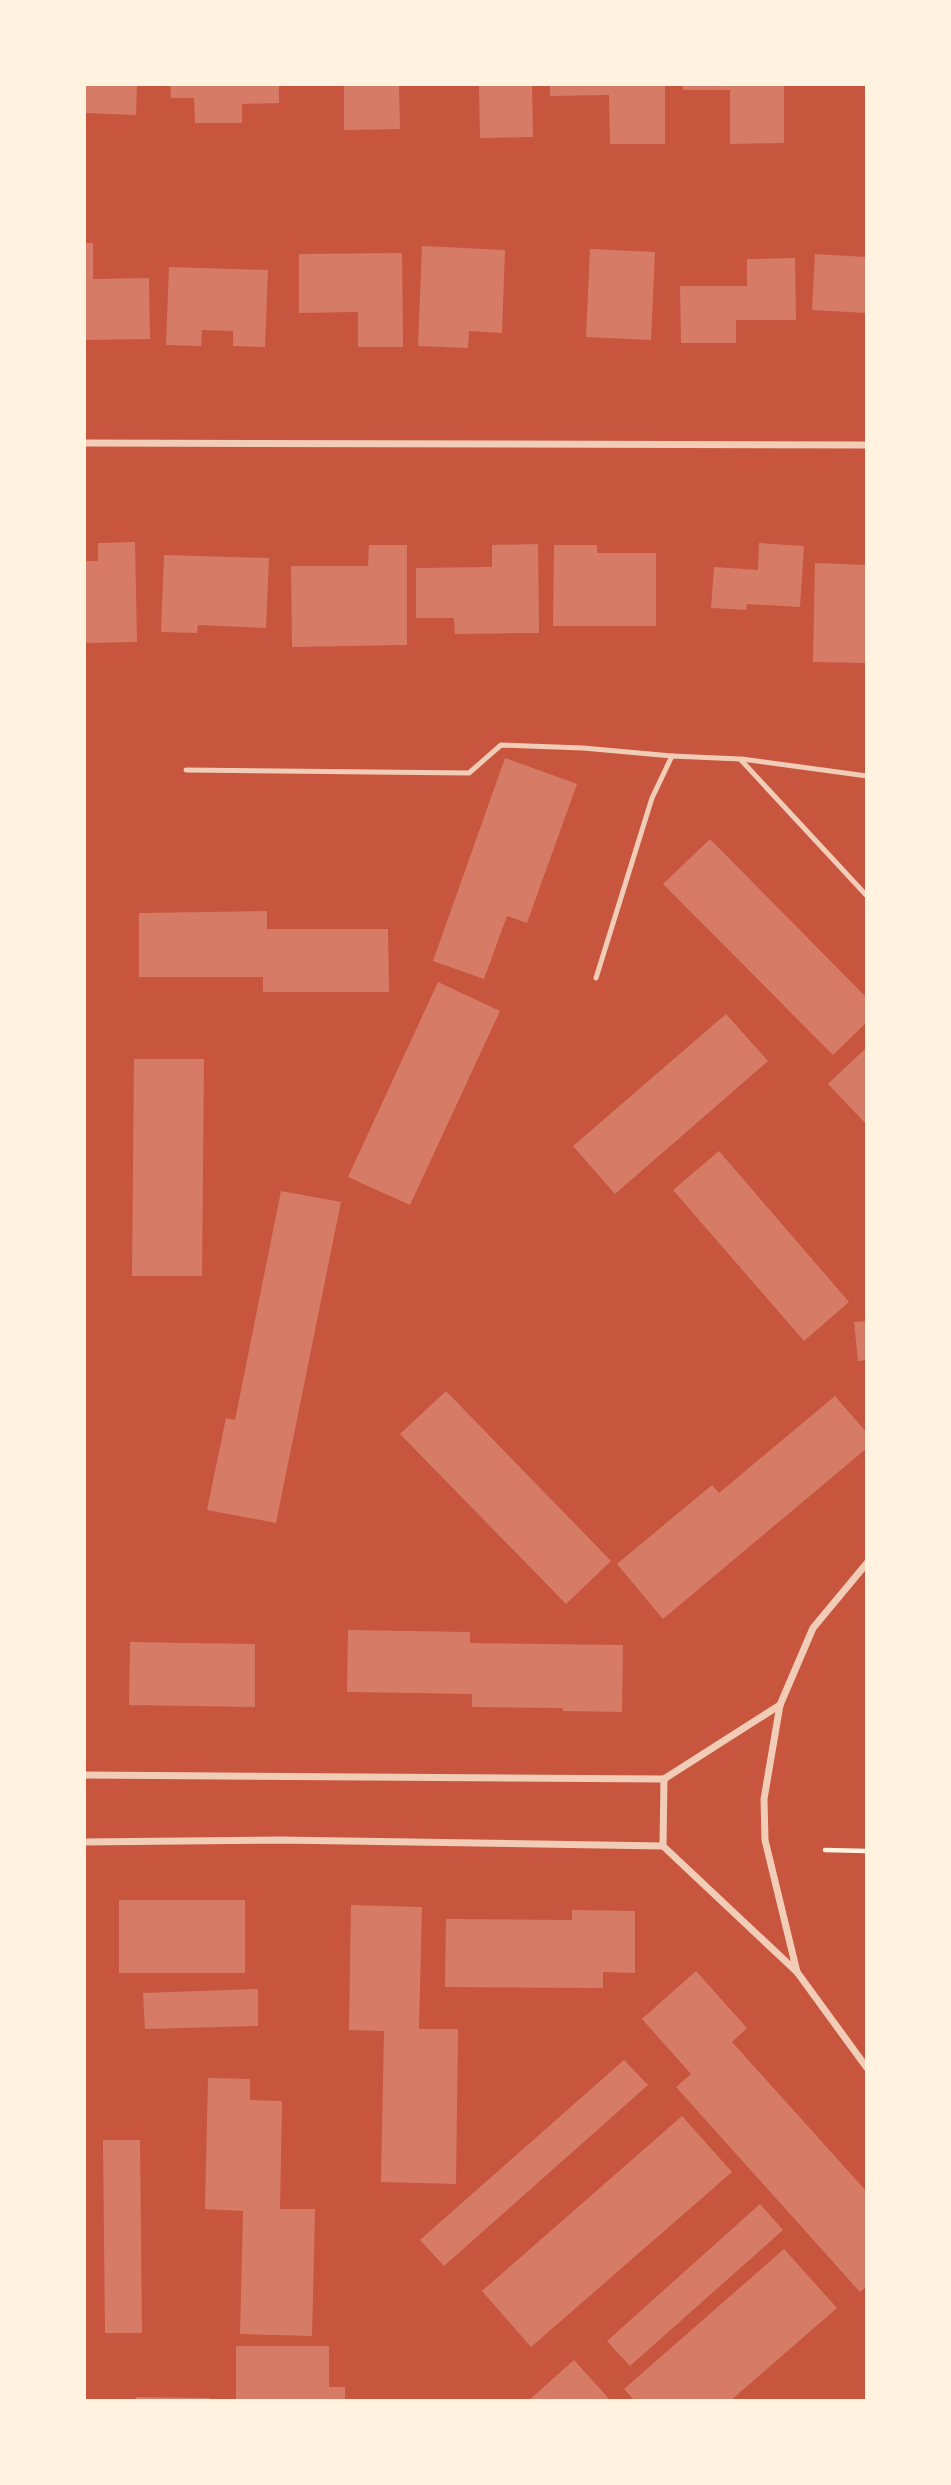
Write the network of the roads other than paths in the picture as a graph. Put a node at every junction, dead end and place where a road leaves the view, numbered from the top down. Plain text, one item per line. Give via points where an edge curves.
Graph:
1 (84, 443) edge
2 (867, 445) edge
3 (671, 756) junction
4 (740, 758) junction
5 (186, 770) dead end
6 (867, 776) edge
7 (867, 896) edge
8 (596, 978) dead end
9 (867, 1563) edge
10 (780, 1704) junction
11 (84, 1775) edge
12 (664, 1779) junction
13 (84, 1842) edge
14 (663, 1846) junction
15 (797, 1972) junction
16 (867, 2068) edge

1 - 2 street
3 - 4 lane
3 - 5 lane via 502,745 469,774
3 - 8 lane via 652,798
4 - 6 lane
4 - 7 lane
9 - 10 street via 813,1628
10 - 12 street
10 - 15 street via 764,1799 765,1840
11 - 12 street
12 - 14 street
13 - 14 street
14 - 15 street
15 - 16 street

